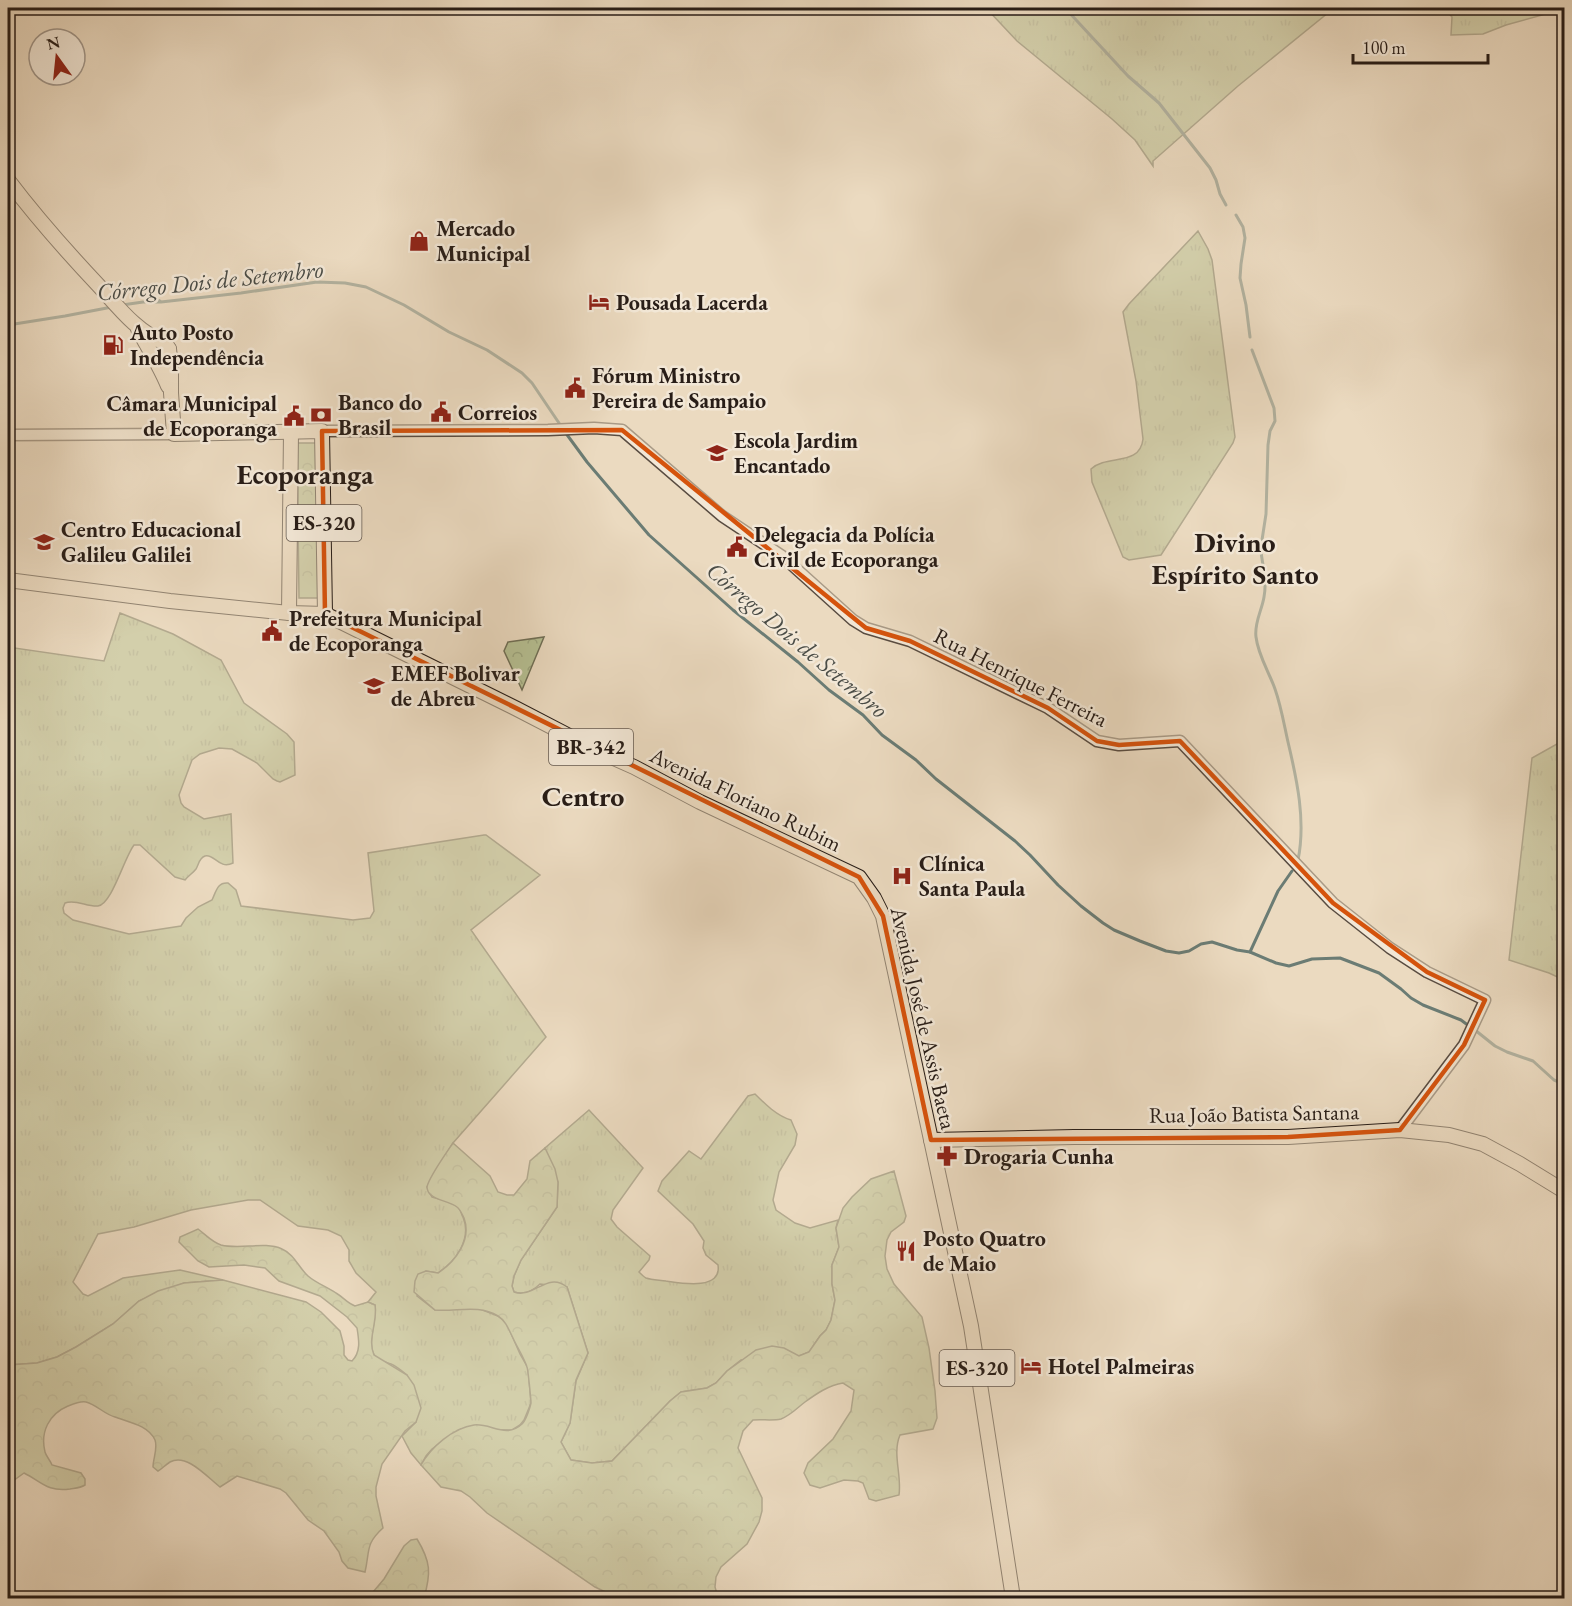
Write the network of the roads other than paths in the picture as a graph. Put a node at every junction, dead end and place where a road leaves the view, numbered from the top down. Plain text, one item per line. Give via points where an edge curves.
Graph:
1 (8, 180) edge
2 (322, 431) junction
3 (291, 432) junction
4 (174, 434) junction
5 (8, 435) edge
6 (8, 580) edge
7 (289, 613) junction
8 (325, 614) junction
9 (859, 877) joint
10 (1400, 1130) junction
11 (931, 1140) junction
12 (1564, 1191) edge
13 (1013, 1599) edge

1 - 4 main road via 171,367
2 - 3 main road
2 - 8 main road, ES-320
2 - 10 street, Rua Henrique Ferreira via 622,430 722,516 782,556 866,628 910,641 1048,708 1097,741 1119,745 1180,741 1333,903 1427,972 1485,1000 1464,1045
3 - 4 main road
3 - 7 main road, ES-320
4 - 5 street
6 - 7 main road, BR-342
7 - 8 main road, BR-342
8 - 9 main road, Avenida Floriano Rubim / BR-342
9 - 11 main road, Avenida José de Assis Baeta / BR-342 via 882,916
10 - 11 main road, Rua João Batista Santana via 1288,1137
10 - 12 main road, Rua João Batista Santana via 1483,1144
11 - 13 main road, Avenida José de Assis Baeta / ES-320 via 971,1326

